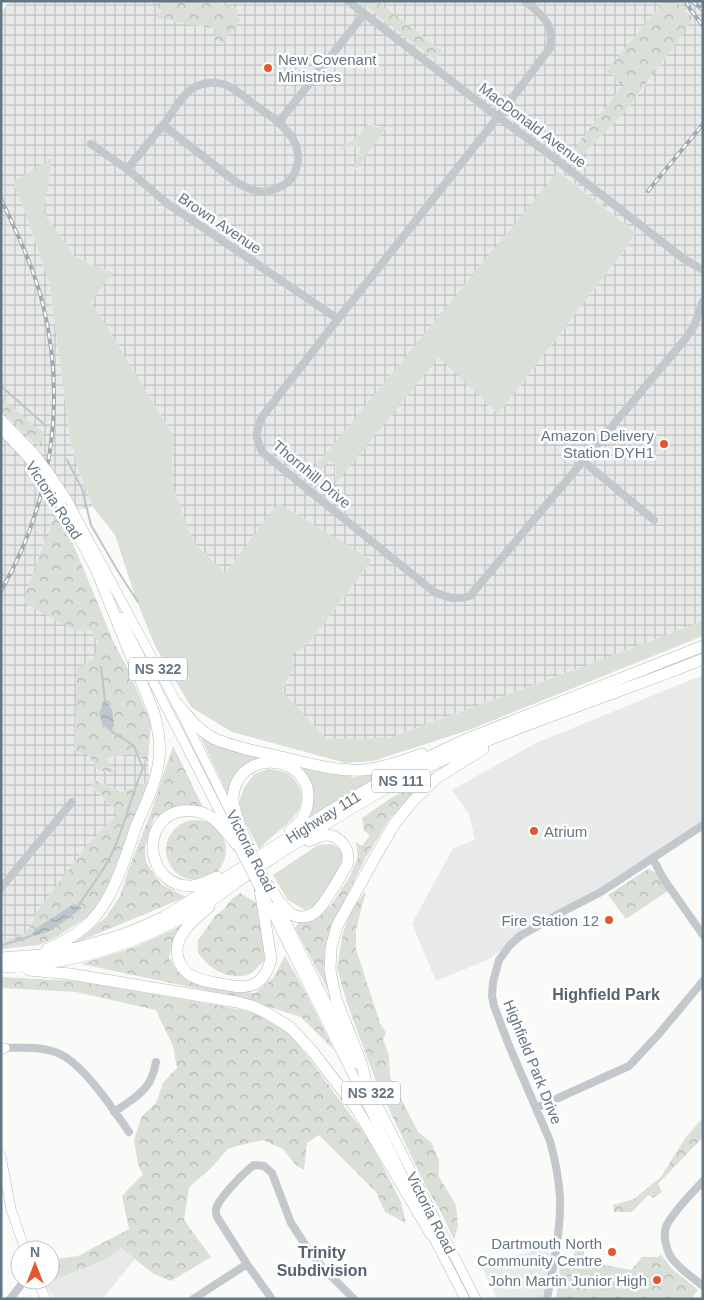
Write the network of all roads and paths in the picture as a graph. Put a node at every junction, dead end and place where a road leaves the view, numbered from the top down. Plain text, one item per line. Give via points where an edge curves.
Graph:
1 (348, 1) edge
2 (525, 1) edge
3 (364, 14) junction
4 (498, 117) junction
5 (279, 122) junction
6 (163, 125) junction
7 (91, 144) dead end
8 (127, 169) junction
9 (703, 270) edge
10 (703, 301) edge
11 (338, 319) junction
12 (1, 419) edge
13 (1, 429) edge
14 (32, 456) junction
15 (583, 461) junction
16 (654, 520) dead end
17 (98, 574) junction
18 (703, 646) edge
19 (703, 659) edge
20 (177, 704) junction
21 (532, 722) junction
22 (467, 739) junction
23 (72, 802) dead end
24 (703, 825) edge
25 (242, 844) junction
26 (266, 853) junction
27 (278, 855) junction
28 (653, 858) junction
29 (251, 862) junction
30 (242, 879) junction
31 (264, 887) junction
32 (1, 888) edge
33 (703, 934) edge
34 (4, 963) edge
35 (703, 981) edge
36 (2, 1049) edge
37 (156, 1062) dead end
38 (366, 1083) junction
39 (536, 1108) junction
40 (114, 1112) junction
41 (129, 1132) dead end
42 (1, 1156) edge
43 (703, 1181) edge
44 (431, 1234) junction
45 (22, 1240) edge
46 (247, 1264) junction
47 (703, 1286) edge
48 (193, 1299) edge
49 (272, 1299) edge
50 (354, 1299) edge
51 (465, 1299) edge
52 (476, 1299) edge
53 (547, 1299) edge

1 - 3 street, MacDonald Avenue
2 - 4 street, Thornhill Drive via 542,15 549,26 550,48
3 - 4 street, MacDonald Avenue
3 - 5 street
4 - 9 street, MacDonald Avenue via 684,259
4 - 11 street, Thornhill Drive
5 - 6 street via 230,87 208,83 188,92
5 - 6 street via 294,140 298,154 297,169 285,185 272,191 258,192 236,182
6 - 8 street
7 - 8 street, Brown Avenue
8 - 11 street, Brown Avenue via 186,217
10 - 15 street, Thornhill Drive via 686,338
11 - 15 street, Thornhill Drive via 262,417 257,429 259,446 263,453 434,592 449,598 470,596
12 - 14 main road, Victoria Road / NS 322
13 - 14 main road, Victoria Road / NS 322
14 - 17 main road, Victoria Road / NS 322, bridge
14 - 20 main road, Victoria Road / NS 322, bridge via 54,479 66,498
15 - 16 street
17 - 25 main road, Victoria Road / NS 322
17 - 34 highway via 154,713 160,744 154,782 111,892 92,920 62,943
18 - 22 highway, Highway 111 / NS 111
19 - 21 highway, Highway 111 / NS 111
20 - 22 highway via 194,724 213,738 346,770 392,765
20 - 25 main road, Victoria Road / NS 322
21 - 27 highway, Highway 111 / NS 111 via 435,763 338,816
21 - 38 highway via 438,778 414,800 378,852 338,926 330,948 330,970 336,999 362,1064
22 - 26 highway, Highway 111 / NS 111 via 373,786
23 - 32 street
24 - 28 street, Highfield Park Drive
25 - 26 highway via 234,805 234,790 240,776 261,762 287,766 303,780 308,794 307,804 301,820
25 - 29 highway via 212,818 192,810 178,812 160,824 154,836 153,849 160,871 174,883 186,886 201,884
25 - 31 main road, Victoria Road / NS 322, bridge
26 - 29 highway, Highway 111 / NS 111
27 - 30 highway, Highway 111 / NS 111
27 - 31 highway via 317,837 330,835 344,845 348,861 333,889 318,910 308,917 289,912
28 - 33 street via 663,878
28 - 39 street, Highfield Park Drive via 601,892 520,936 499,960 493,982 494,1006
29 - 34 highway, Highway 111 / NS 111 via 164,917 122,935
30 - 31 highway via 188,926 179,939 180,962 194,977 244,987 259,982 263,977 271,959
30 - 34 highway, Highway 111 / NS 111 via 191,913 129,942 70,959 38,964
31 - 38 main road, Victoria Road / NS 322
31 - 44 main road, Victoria Road / NS 322
34 - 44 highway via 224,999 252,1006 291,1028 358,1111
35 - 39 street via 629,1066
36 - 40 street via 42,1049 65,1056 80,1069
37 - 40 street via 150,1081 131,1101
38 - 52 main road, Victoria Road / NS 322
39 - 53 street, Highfield Park Drive via 550,1141 560,1198 558,1239
40 - 41 street
42 - 45 main road via 11,1208
43 - 47 street via 674,1214 665,1233 672,1258
44 - 51 main road, Victoria Road / NS 322
46 - 48 street
46 - 49 street
46 - 50 street via 216,1217 216,1210 246,1171 254,1165 264,1166 272,1173 291,1223 306,1246

